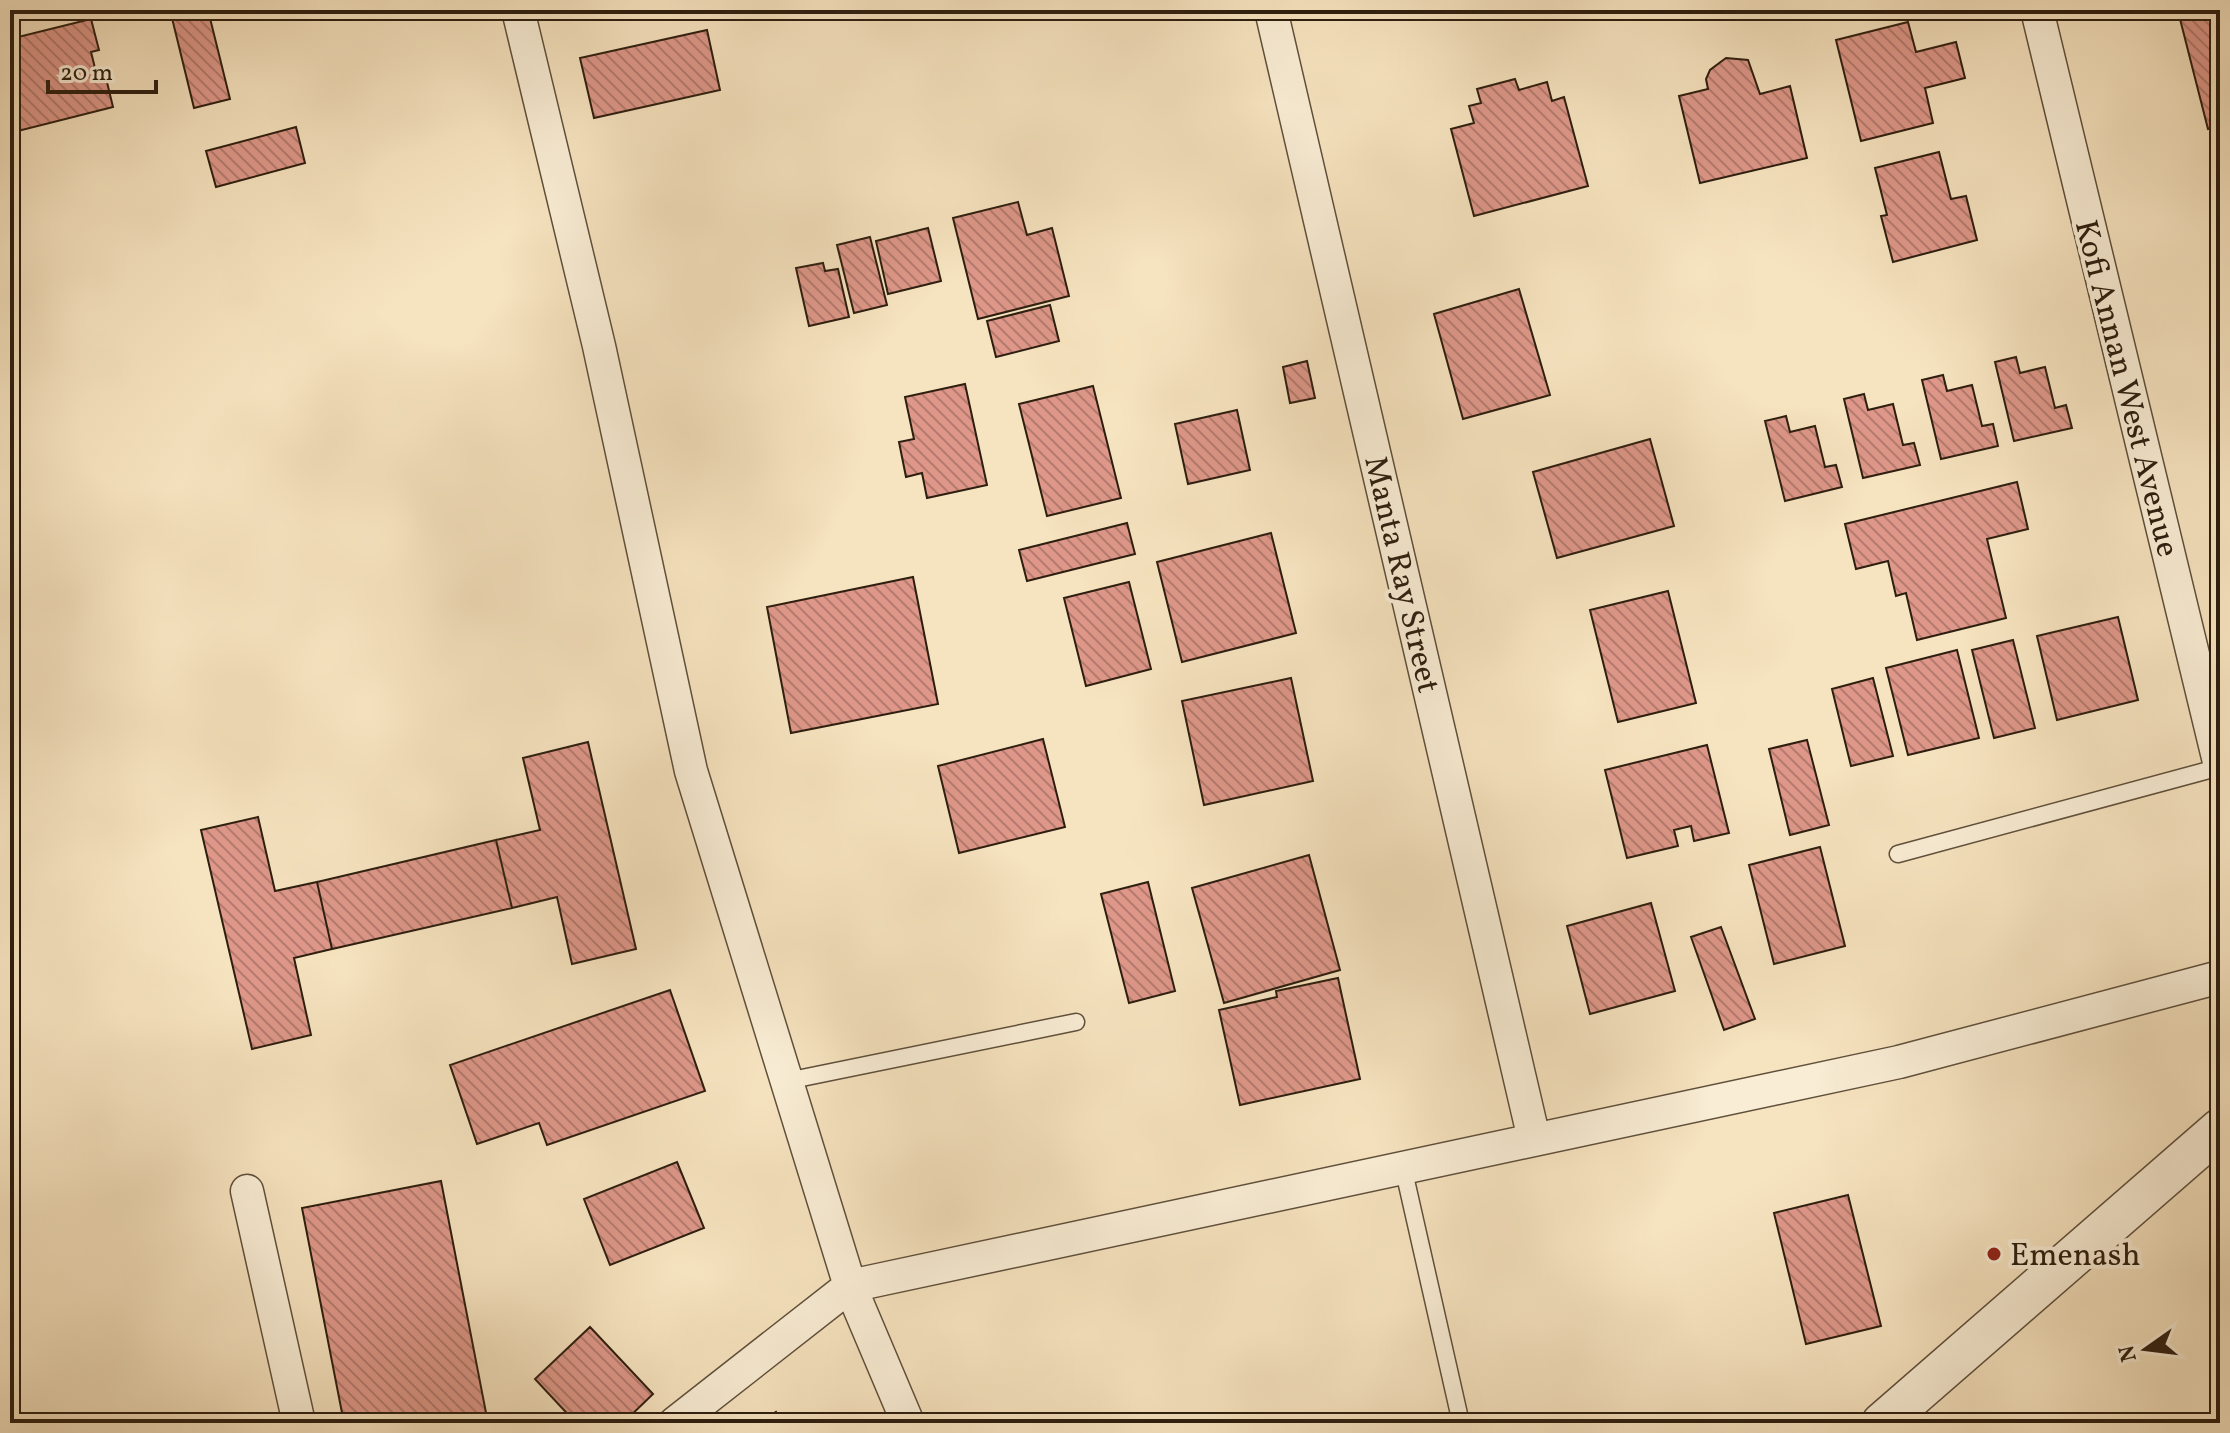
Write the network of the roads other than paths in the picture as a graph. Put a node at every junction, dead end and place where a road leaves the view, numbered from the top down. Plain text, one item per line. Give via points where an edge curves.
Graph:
1 (518, 10) edge
2 (1271, 10) edge
3 (2037, 10) edge
4 (2220, 766) edge
5 (1898, 854) dead end
6 (2220, 977) edge
7 (1076, 1022) dead end
8 (787, 1081) junction
9 (2220, 1129) edge
10 (1534, 1139) junction
11 (1403, 1167) junction
12 (247, 1191) dead end
13 (850, 1286) junction
14 (1888, 1421) edge
15 (299, 1423) edge
16 (675, 1423) edge
17 (908, 1423) edge
18 (1461, 1423) edge

1 - 8 street via 599,346 691,771
2 - 10 street, Manta Ray Street
3 - 4 street, Kofi Annan West Avenue
4 - 5 lane
6 - 10 street via 1899,1062
7 - 8 lane
8 - 13 street
9 - 14 street
10 - 11 street
11 - 13 street
11 - 18 lane
12 - 15 street
13 - 16 street
13 - 17 street

